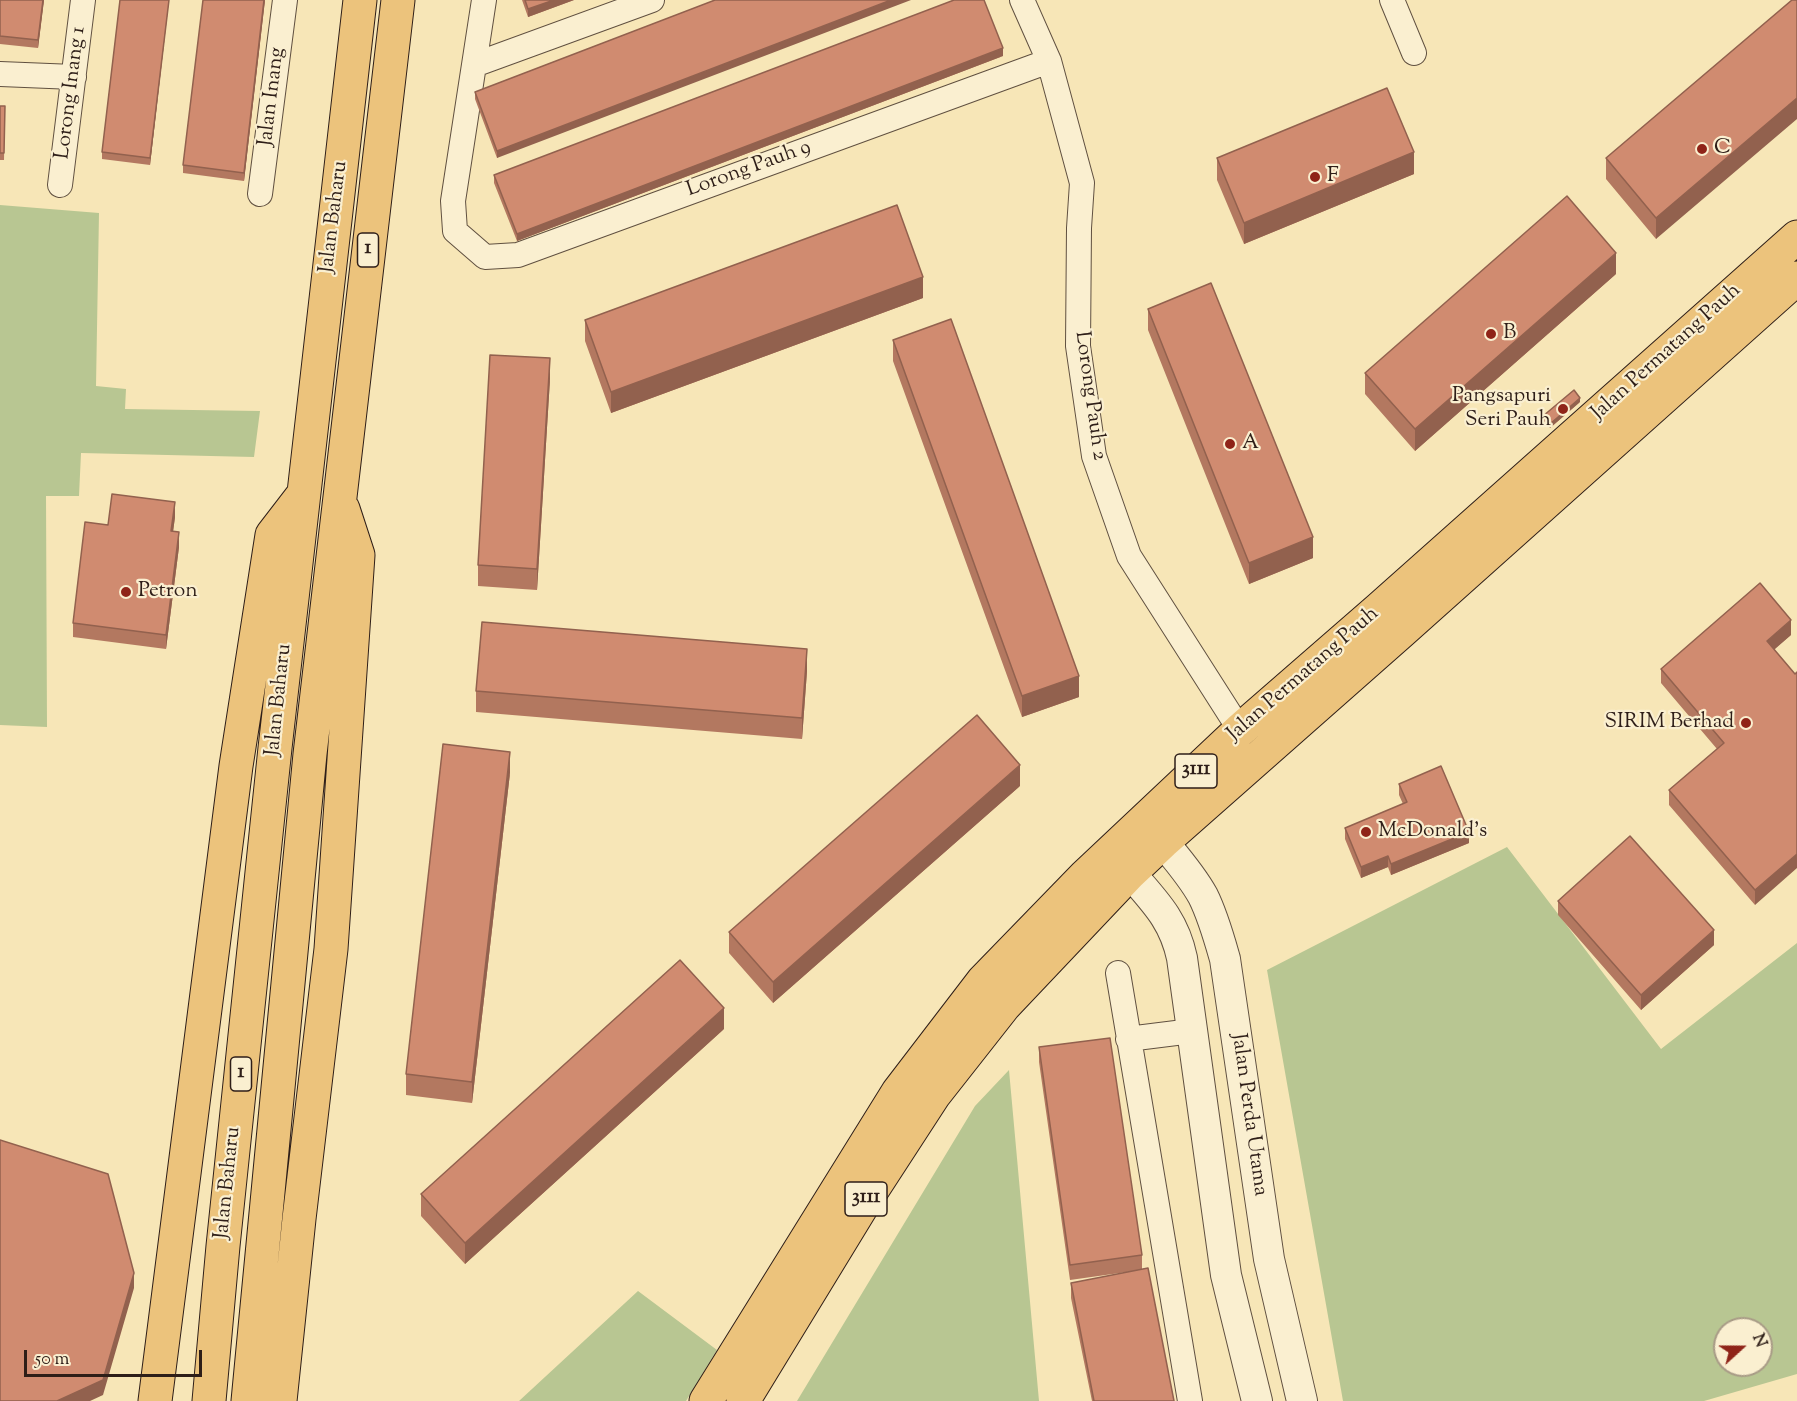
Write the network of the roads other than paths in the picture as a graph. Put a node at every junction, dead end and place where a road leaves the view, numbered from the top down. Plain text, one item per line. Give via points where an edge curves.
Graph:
1 (83, 0) edge
2 (285, 0) edge
3 (360, 0) edge
4 (398, 0) edge
5 (484, 0) edge
6 (652, 0) edge
7 (1022, 0) edge
8 (1392, 0) edge
9 (1414, 53) dead end
10 (1049, 61) junction
11 (474, 65) junction
12 (0, 74) edge
13 (74, 77) junction
14 (60, 185) dead end
15 (260, 194) dead end
16 (1797, 237) edge
17 (1797, 278) edge
18 (302, 496) junction
19 (339, 499) junction
20 (1240, 730) junction
21 (1163, 842) junction
22 (1130, 873) junction
23 (1118, 973) dead end
24 (1192, 1031) junction
25 (1128, 1039) junction
26 (156, 1401) edge
27 (209, 1401) edge
28 (248, 1401) edge
29 (280, 1401) edge
30 (706, 1401) edge
31 (742, 1401) edge
32 (1190, 1401) edge
33 (1257, 1401) edge
34 (1302, 1401) edge

1 - 13 street, Lorong Inang 1
2 - 15 street, Jalan Inang
3 - 18 main road, Jalan Baharu / 1
4 - 19 main road, Jalan Baharu / 1
5 - 11 street
6 - 11 street
7 - 10 street, Lorong Pauh 2
8 - 9 street
10 - 11 street, Lorong Pauh 9 via 518,255 485,257 455,231 453,201
10 - 20 street, Lorong Pauh 2 via 1082,183 1078,346 1094,456 1129,556
12 - 13 street
13 - 14 street, Lorong Inang 1
16 - 20 main road, Jalan Permatang Pauh / 3111
17 - 21 main road, Jalan Permatang Pauh / 3111
18 - 26 main road via 272,535 236,766
18 - 27 main road, Jalan Baharu / 1
19 - 28 main road, Jalan Baharu / 1 via 310,754
19 - 29 main road via 358,555 340,844
20 - 30 main road, Jalan Permatang Pauh / 3111 via 1085,876 963,1006 898,1092
21 - 22 main road, Jalan Permatang Pauh / 3111
21 - 34 street, Jalan Perda Utama via 1202,896 1225,959 1269,1259
22 - 24 street, Jalan Perda Utama via 1178,937
22 - 31 main road, Jalan Permatang Pauh / 3111 via 1004,1006 933,1095
23 - 25 street
24 - 25 street
24 - 33 street, Jalan Perda Utama via 1226,1275
25 - 32 street

